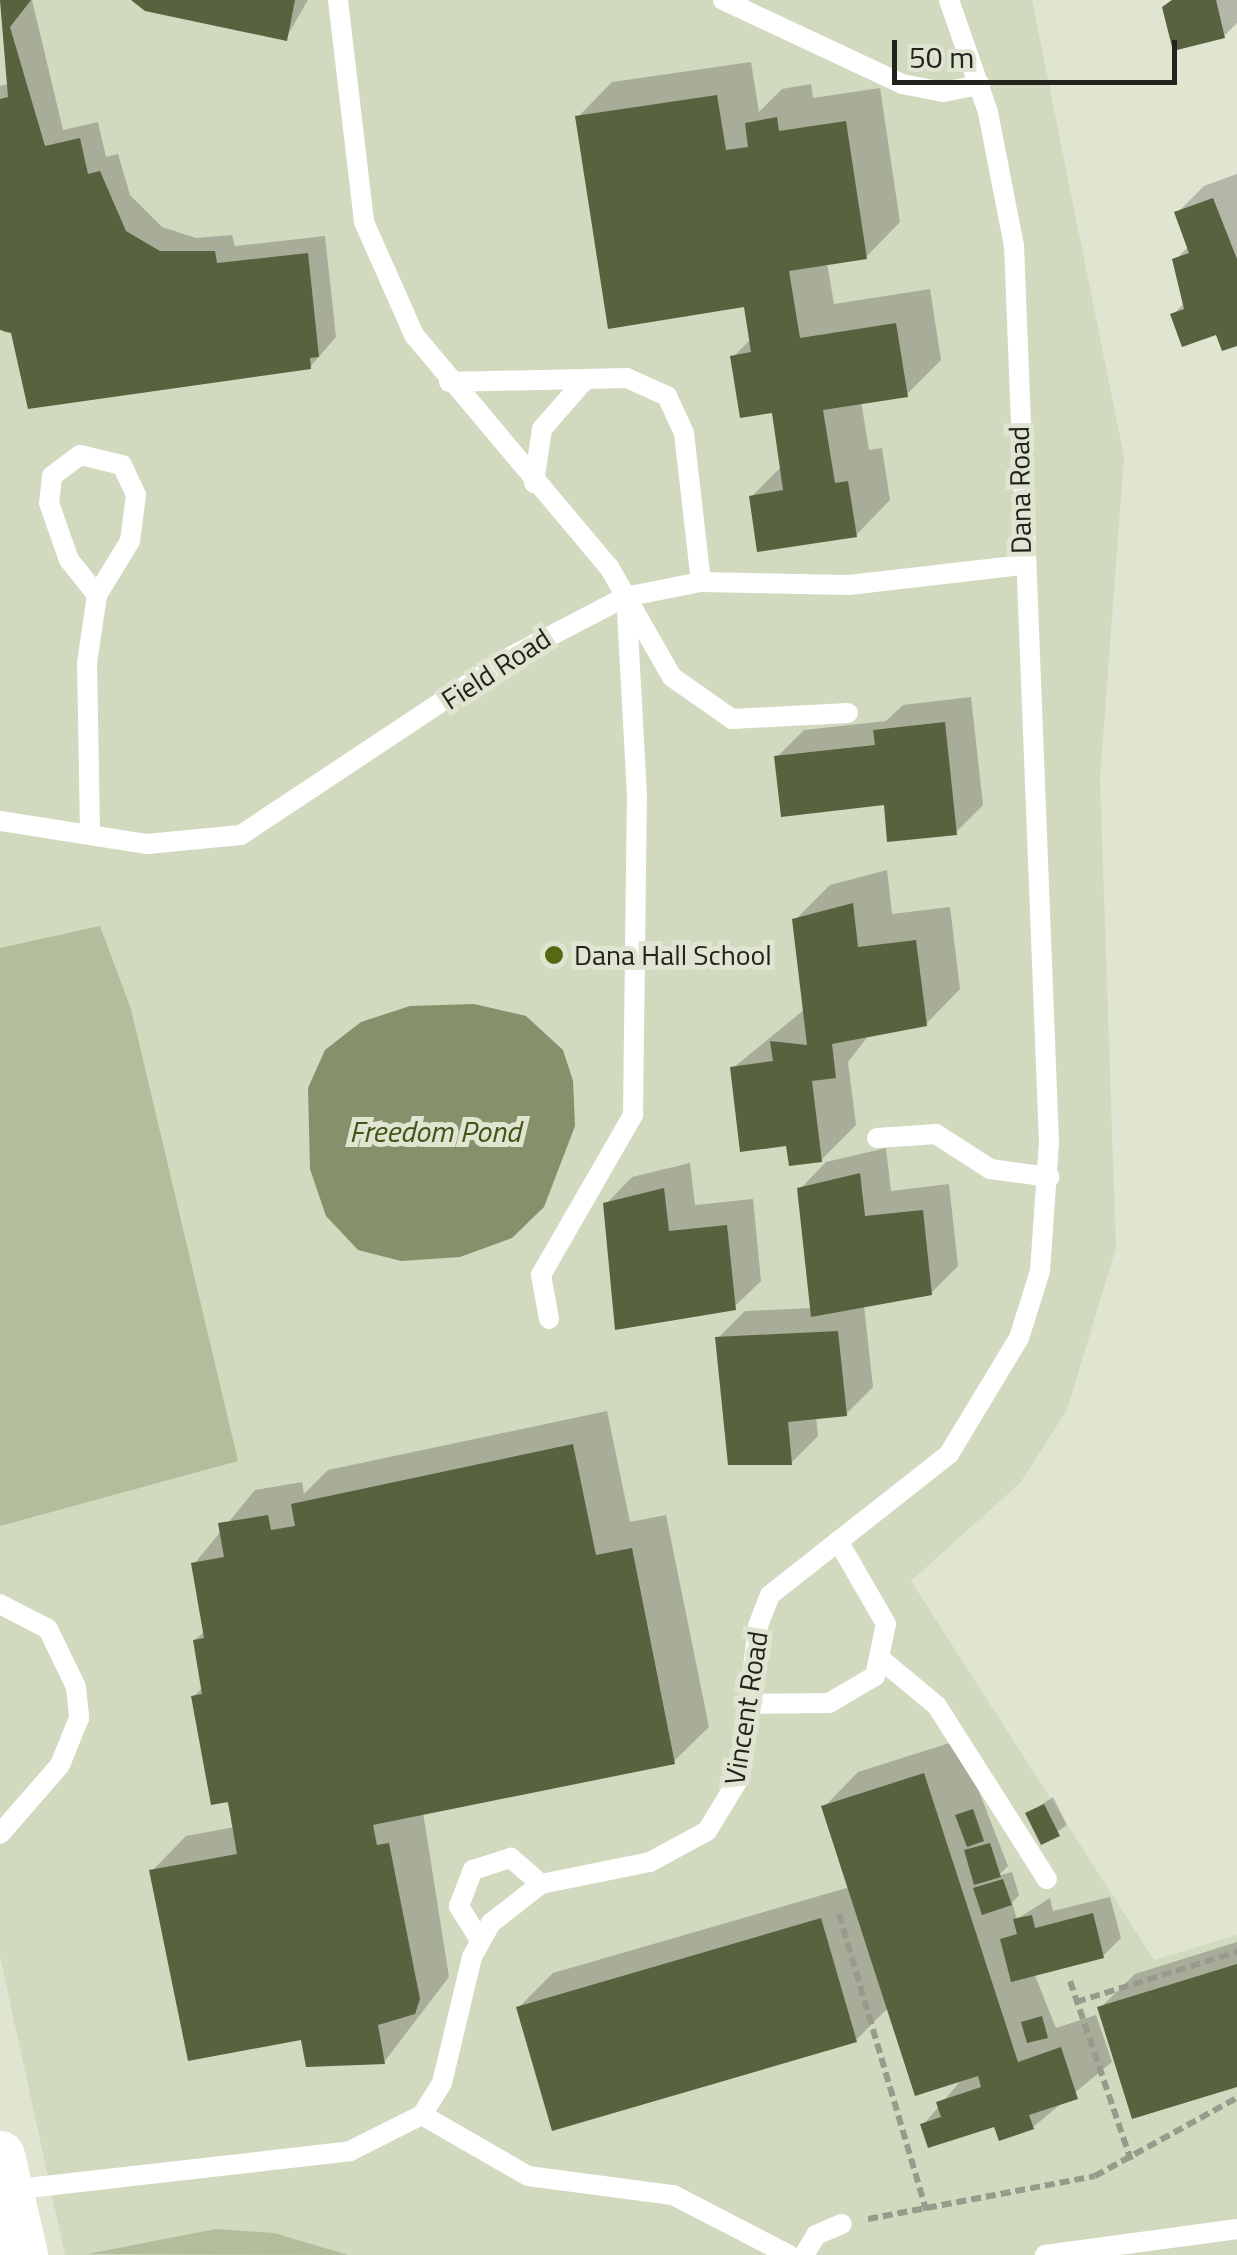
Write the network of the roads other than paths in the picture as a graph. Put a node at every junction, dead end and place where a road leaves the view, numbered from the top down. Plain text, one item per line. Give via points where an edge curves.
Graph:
1 (338, 0) edge
2 (724, 0) edge
3 (950, 0) edge
4 (980, 85) junction
5 (585, 381) junction
6 (449, 382) junction
7 (534, 483) junction
8 (1022, 565) junction
9 (701, 582) junction
10 (97, 595) junction
11 (625, 597) junction
12 (848, 712) dead end
13 (0, 821) edge
14 (90, 832) junction
15 (877, 1138) dead end
16 (1049, 1177) junction
17 (549, 1319) dead end
18 (838, 1541) junction
19 (0, 1604) edge
20 (883, 1661) junction
21 (749, 1704) junction
22 (0, 1834) edge
23 (1047, 1879) dead end
24 (541, 1884) junction
25 (480, 1940) junction
26 (422, 2115) junction
27 (4, 2173) edge
28 (842, 2224) road end
29 (1237, 2229) edge
30 (23, 2255) edge
31 (788, 2255) edge
32 (804, 2255) edge
33 (1046, 2255) edge

1 - 6 lane via 371,249 397,310
2 - 4 lane via 902,84 943,92
3 - 4 lane, Dana Road
4 - 8 lane, Dana Road via 1014,246
5 - 6 lane
5 - 7 lane via 542,430
5 - 9 lane via 642,380 675,407
6 - 7 lane
7 - 11 lane
8 - 9 lane, Field Road via 849,585
8 - 16 lane, Dana Road
9 - 11 lane, Field Road
10 - 10 lane via 130,541 136,495 114,459 80,455 52,476 49,503 69,560
10 - 14 lane via 82,730
11 - 12 lane via 658,664 720,714
11 - 14 lane, Field Road via 520,650 241,835 147,844
11 - 17 lane via 637,796 633,1116 541,1275
13 - 14 lane, Field Road
15 - 16 lane via 936,1134 990,1169
16 - 18 lane, Vincent Road via 1040,1271 991,1396 949,1454
18 - 20 lane via 880,1606
18 - 21 lane, Vincent Road via 770,1595
19 - 22 lane via 48,1629 72,1674 79,1718 60,1765
20 - 21 lane via 864,1687 829,1702
20 - 23 lane via 937,1706
21 - 24 lane, Vincent Road via 740,1778 708,1831 650,1862
24 - 25 lane
24 - 25 lane via 511,1858 473,1870 459,1906
25 - 26 lane via 442,2082
26 - 27 lane via 350,2150
26 - 31 lane via 528,2176 673,2196
27 - 30 street
28 - 32 lane via 816,2235
29 - 33 lane

